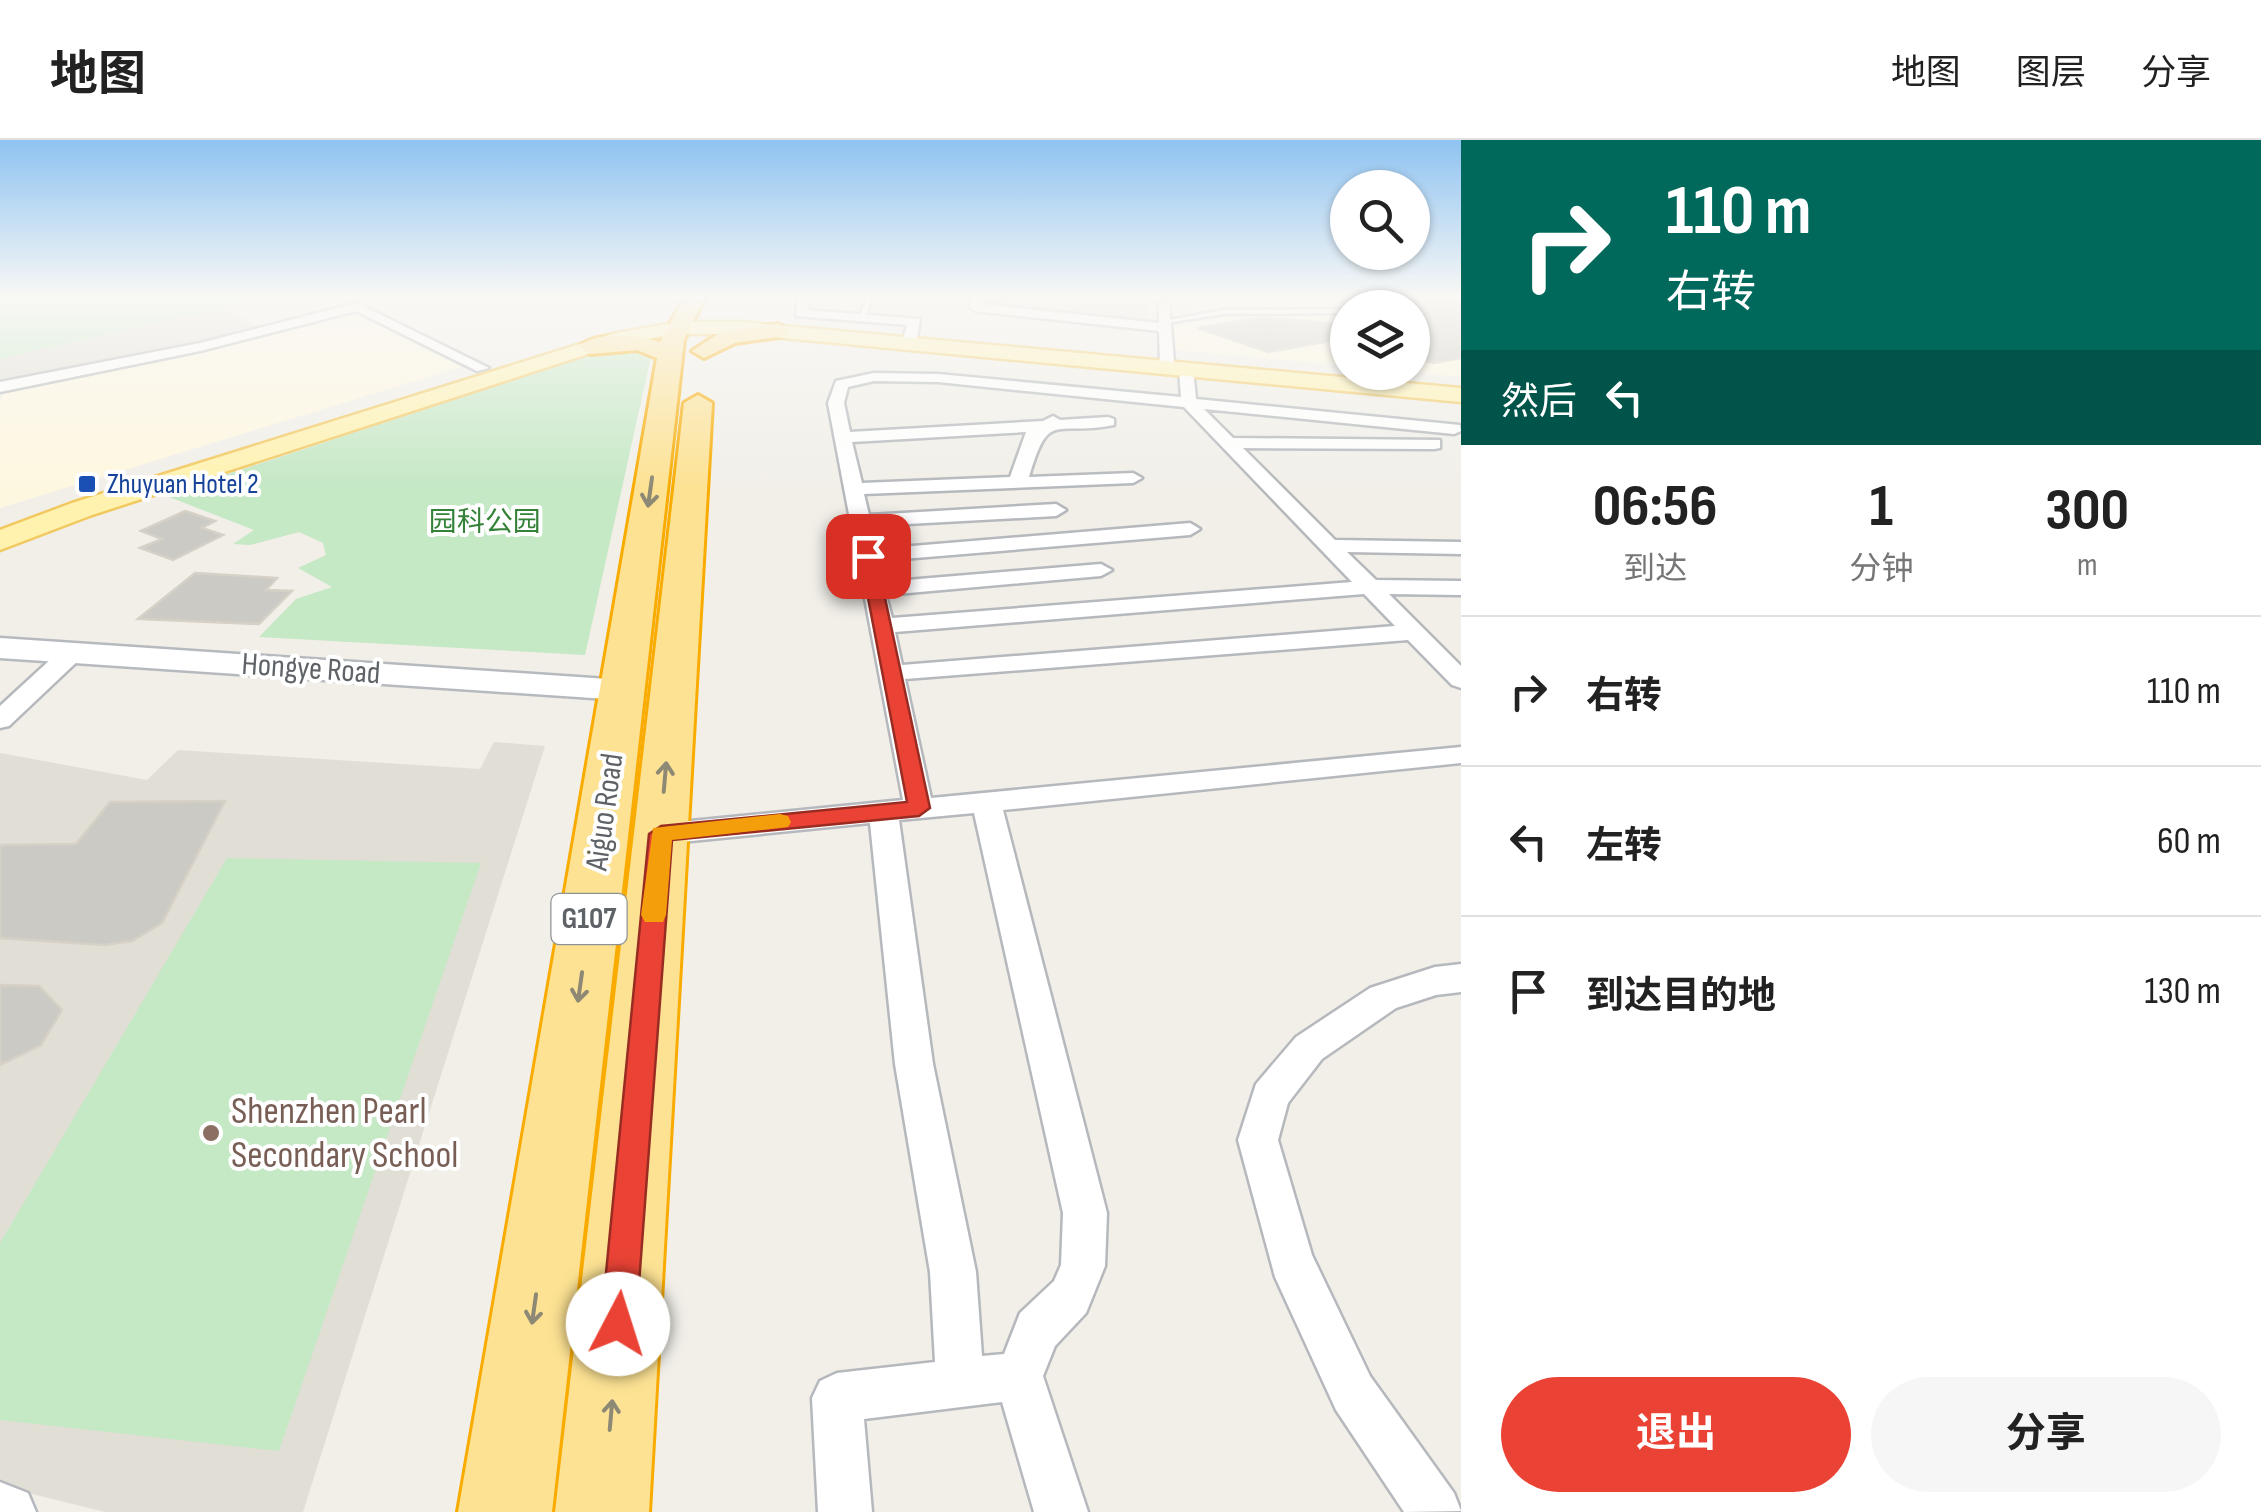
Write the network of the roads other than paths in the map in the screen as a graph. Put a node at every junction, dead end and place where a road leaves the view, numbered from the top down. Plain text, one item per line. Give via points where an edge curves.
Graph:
1 (135, 360) edge
2 (466, 360) edge
3 (514, 360) edge
4 (532, 360) edge
5 (683, 360) edge
6 (690, 360) edge
7 (1112, 360) edge
8 (1119, 360) edge
9 (1175, 360) edge
10 (1176, 366) junction
11 (482, 368) junction
12 (0, 387) edge
13 (1461, 392) edge
14 (1110, 395) junction
15 (1189, 403) junction
16 (1108, 422) dead end
17 (1039, 427) junction
18 (1454, 429) dead end
19 (843, 437) junction
20 (1229, 443) junction
21 (1434, 444) dead end
22 (1133, 478) dead end
23 (1017, 485) junction
24 (854, 489) junction
25 (1056, 510) dead end
26 (860, 521) junction
27 (0, 526) edge
28 (1190, 528) dead end
29 (0, 541) edge
30 (1330, 546) junction
31 (1461, 548) edge
32 (868, 556) junction
33 (1101, 570) dead end
34 (1370, 587) junction
35 (1461, 588) edge
36 (874, 590) junction
37 (882, 626) junction
38 (1415, 632) junction
39 (0, 648) edge
40 (73, 652) junction
41 (892, 673) junction
42 (1461, 680) edge
43 (622, 690) junction
44 (0, 720) edge
45 (1461, 755) edge
46 (986, 801) junction
47 (901, 810) junction
48 (661, 834) junction
49 (1461, 978) edge
50 (1019, 1376) junction
51 (960, 1383) junction
52 (0, 1510) edge
53 (9, 1512) edge
54 (505, 1512) edge
55 (602, 1512) edge
56 (845, 1512) edge
57 (1061, 1512) edge
58 (1435, 1512) edge

1 - 12 street
2 - 11 street
3 - 11 main road
4 - 29 main road
5 -> 43 highway, Aiguo Road / G107
48 -> 6 highway, Aiguo Road / G107 via 687,498
7 - 10 main road
8 - 10 main road
9 - 10 street
10 - 13 main road
10 - 15 street
11 - 27 main road via 98,488
14 - 15 street
14 - 17 street
14 - 19 street via 938,378 858,379 838,391
15 - 18 street
15 - 20 street
16 - 17 street
17 - 19 street
17 - 23 street
19 - 24 street
20 - 21 street
20 - 30 street
22 - 23 street
23 - 24 street
24 - 26 street
25 - 26 street
26 - 32 street
28 - 32 street
30 - 31 street
30 - 34 street
32 - 36 street
33 - 36 street
34 - 35 street
34 - 37 street
34 - 38 street
36 - 37 street
37 - 41 street
38 - 41 street
38 - 42 street
39 - 40 street, Hongye Road
40 - 43 street, Hongye Road
40 - 44 street
41 - 47 street
43 -> 54 highway, Aiguo Road / G107
45 - 46 street
46 - 47 street
46 - 50 street via 1086,1212 1083,1266 1070,1297 1037,1330
47 - 48 street
47 - 51 street via 914,1064 953,1272
55 -> 48 highway, Aiguo Road / G107
49 - 58 street via 1382,998 1310,1048 1270,1096 1258,1140 1291,1262 1345,1377
50 - 51 street
50 - 57 street
51 - 56 street via 837,1398
52 - 53 street

